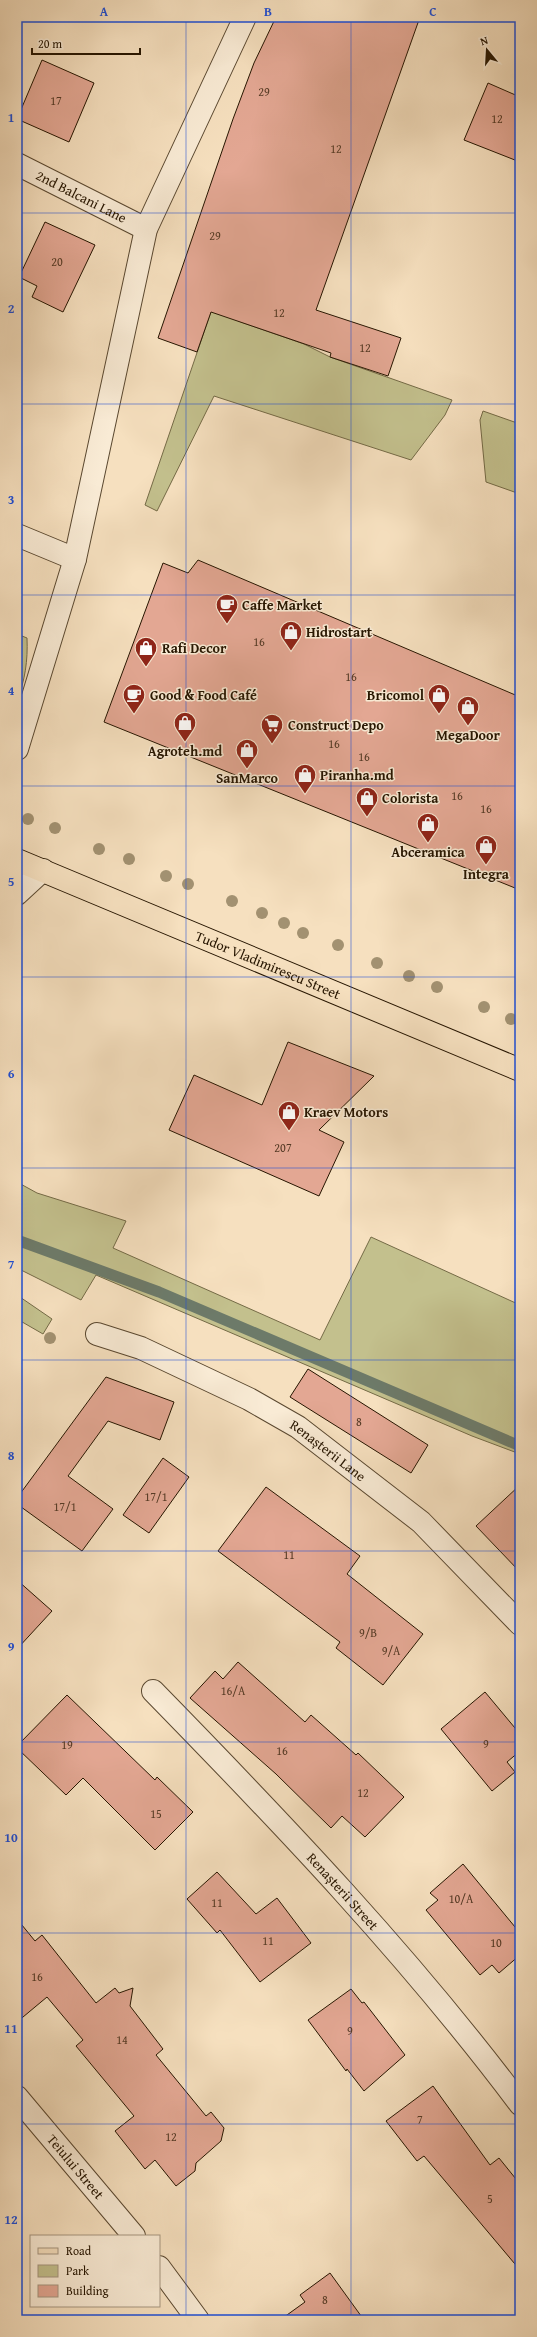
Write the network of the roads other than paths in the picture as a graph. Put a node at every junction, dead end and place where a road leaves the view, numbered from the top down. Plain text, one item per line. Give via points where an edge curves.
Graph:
1 (245, 17) edge
2 (17, 164) edge
3 (146, 229) junction
4 (17, 535) edge
5 (76, 559) junction
6 (17, 749) edge
7 (17, 860) edge
8 (42, 870) junction
9 (18, 895) edge
10 (520, 1070) edge
11 (97, 1334) dead end
12 (520, 1624) edge
13 (153, 1691) dead end
14 (17, 2097) edge
15 (520, 2104) edge
16 (133, 2235) edge
17 (160, 2268) edge
18 (198, 2320) edge

1 - 3 street
2 - 3 street, 2nd Balcani Lane
3 - 5 street
4 - 5 street
5 - 6 street
7 - 8 main road, Tudor Vladimirescu Street
8 - 9 street
8 - 10 main road, Tudor Vladimirescu Street
11 - 12 street, Renașterii Lane via 141,1348 249,1399 298,1427 421,1522
13 - 15 street, Renașterii Street via 280,1821 406,1960
14 - 16 street, Teiului Street
17 - 18 street

